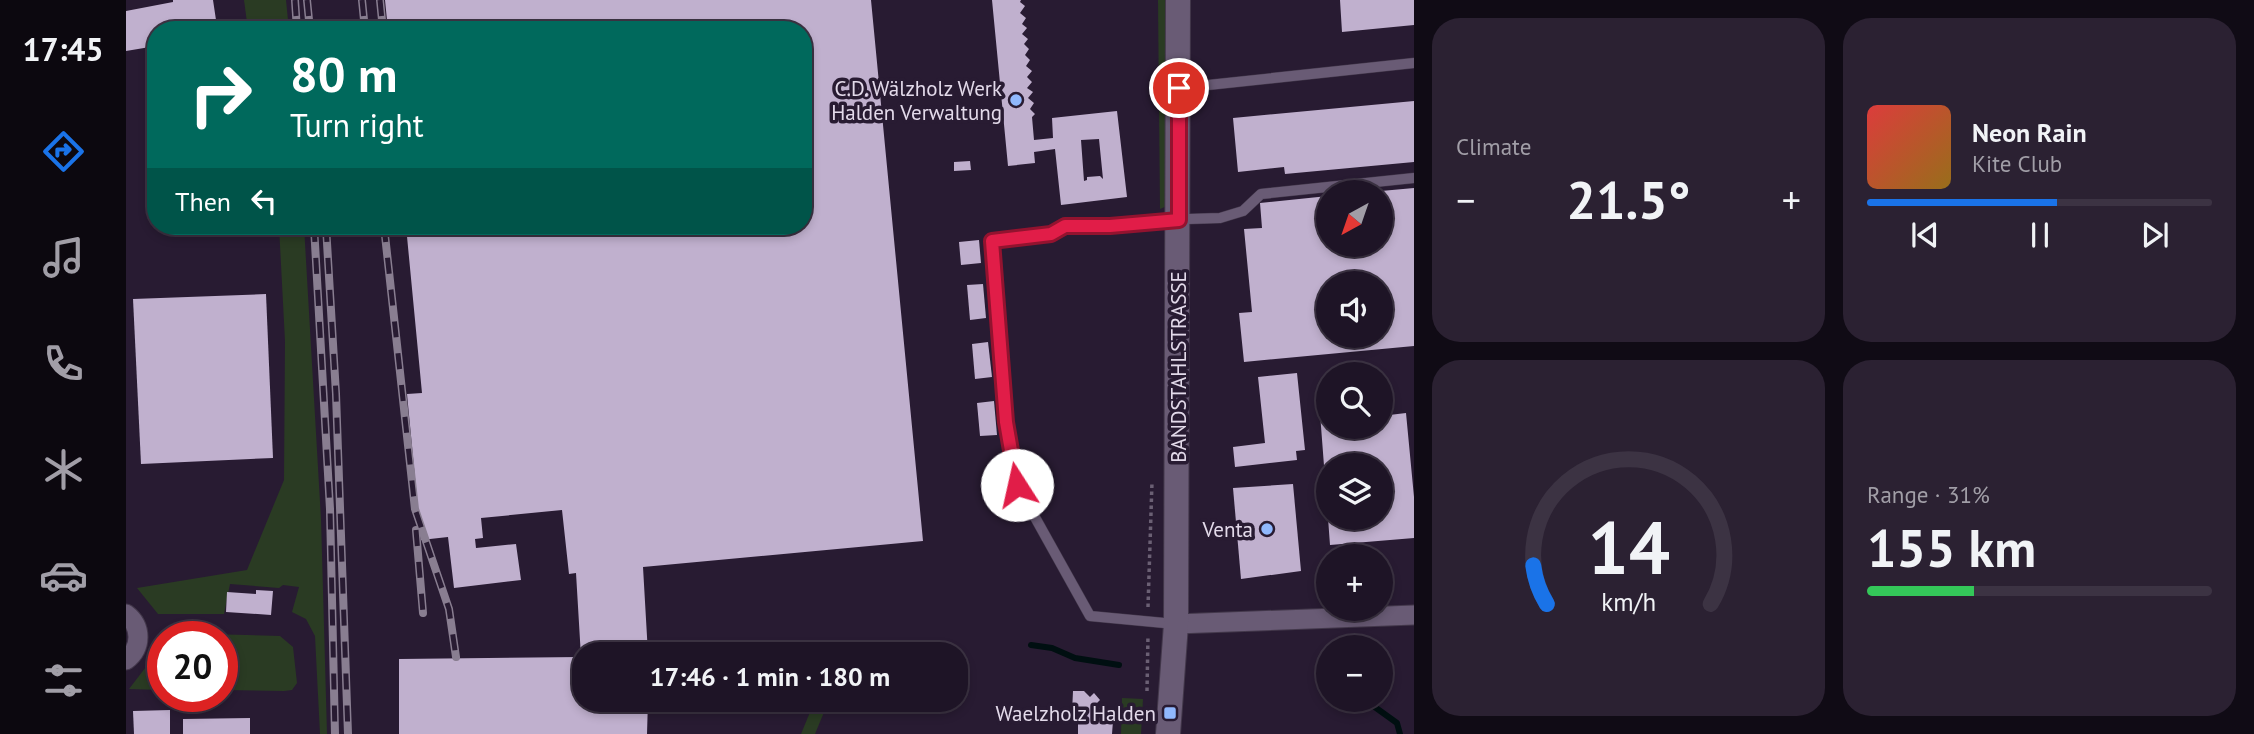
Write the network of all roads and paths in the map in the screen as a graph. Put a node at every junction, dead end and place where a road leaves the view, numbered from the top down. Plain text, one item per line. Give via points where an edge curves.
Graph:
1 (1178, 0) edge
2 (1414, 63) edge
3 (1179, 88) junction
4 (1414, 178) edge
5 (1179, 220) junction
6 (126, 614) edge
7 (1414, 615) edge
8 (1175, 624) junction
9 (126, 660) edge
10 (1168, 734) edge

1 - 3 street, BANDSTAHLSTRASSE
2 - 3 lane
3 - 5 street, BANDSTAHLSTRASSE
4 - 5 lane via 1261,194 1243,211 1220,218
5 - 8 street, BANDSTAHLSTRASSE
5 - 8 lane via 1065,226 1051,234 992,241 1006,422 1017,485 1090,616
6 - 9 street via 138,628 139,637
7 - 8 street
8 - 10 street, BANDSTAHLSTRASSE

